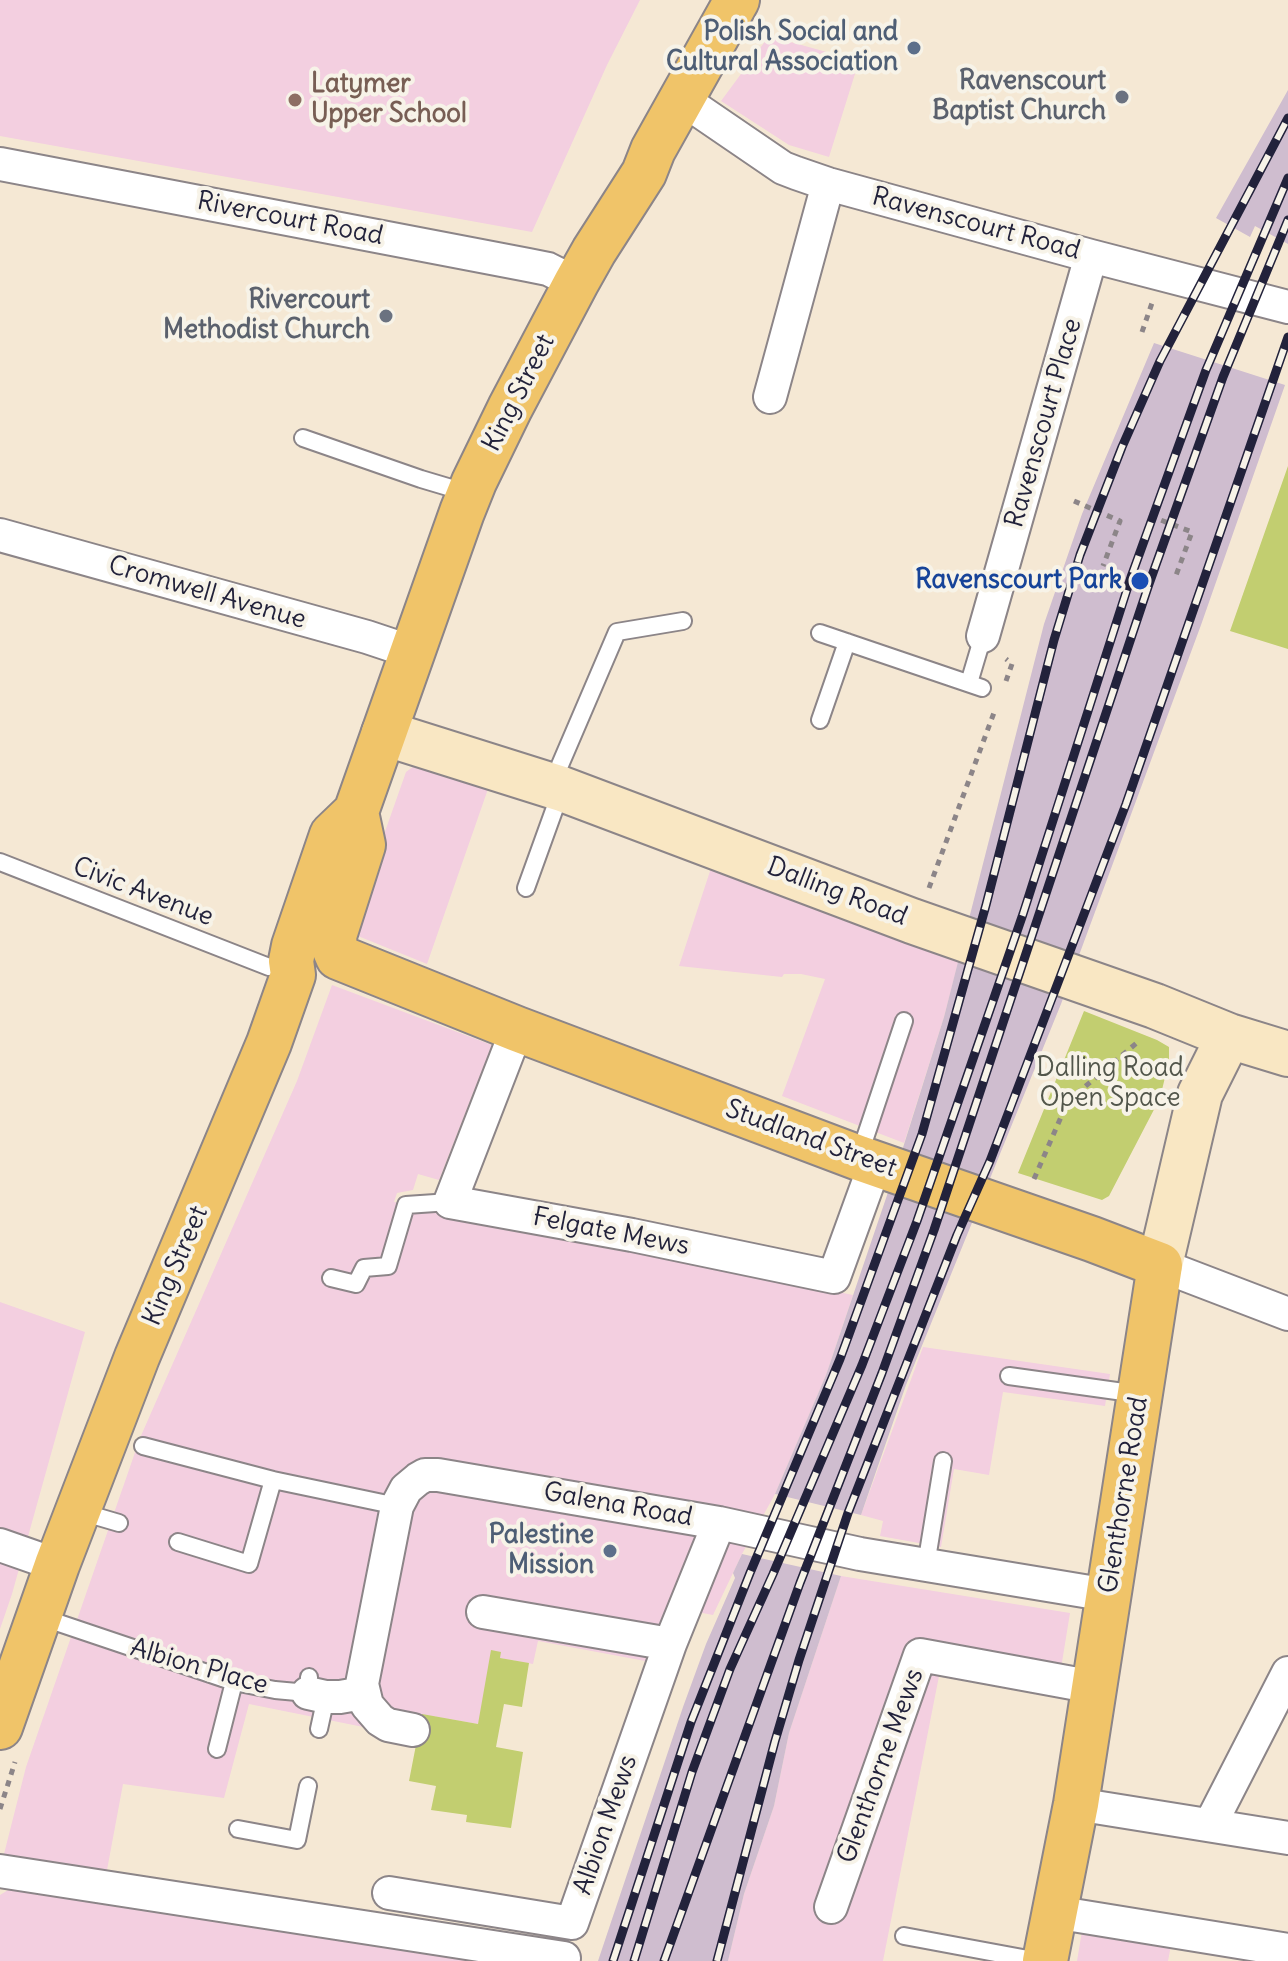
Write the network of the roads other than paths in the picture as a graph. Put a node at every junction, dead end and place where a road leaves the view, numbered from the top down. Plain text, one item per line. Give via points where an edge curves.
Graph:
1 (737, 0) edge
2 (682, 99) junction
3 (0, 164) edge
4 (828, 184) junction
5 (1091, 256) junction
6 (576, 283) junction
7 (1288, 307) edge
8 (770, 397) dead end
9 (303, 438) dead end
10 (469, 493) junction
11 (0, 535) edge
12 (683, 621) dead end
13 (820, 633) dead end
14 (983, 636) joint
15 (847, 642) junction
16 (412, 652) junction
17 (820, 720) dead end
18 (384, 733) junction
19 (558, 788) junction
20 (356, 812) junction
21 (0, 862) edge
22 (526, 888) dead end
23 (338, 957) junction
24 (281, 971) junction
25 (904, 1021) dead end
26 (517, 1029) junction
27 (1229, 1036) junction
28 (1288, 1054) edge
29 (867, 1161) junction
30 (450, 1202) junction
31 (1160, 1265) junction
32 (331, 1278) dead end
33 (1288, 1314) edge
34 (1009, 1376) dead end
35 (1140, 1394) junction
36 (143, 1446) dead end
37 (943, 1461) dead end
38 (273, 1480) junction
39 (397, 1506) junction
40 (719, 1523) junction
41 (178, 1542) dead end
42 (0, 1545) edge
43 (57, 1565) junction
44 (926, 1565) junction
45 (1108, 1595) junction
46 (483, 1612) dead end
47 (39, 1616) junction
48 (670, 1644) junction
49 (1288, 1673) edge
50 (234, 1682) junction
51 (1094, 1687) junction
52 (314, 1689) junction
53 (363, 1693) junction
54 (319, 1729) dead end
55 (413, 1730) dead end
56 (9, 1739) edge
57 (217, 1749) dead end
58 (308, 1786) dead end
59 (1076, 1804) junction
60 (1210, 1825) junction
61 (238, 1829) dead end
62 (1288, 1838) edge
63 (0, 1871) edge
64 (389, 1893) dead end
65 (831, 1907) dead end
66 (1054, 1912) junction
67 (904, 1936) dead end
68 (1288, 1950) edge
69 (564, 1958) dead end
70 (1039, 1961) edge
71 (1045, 1961) edge

1 - 2 main road, King Street
2 - 4 street, Ravenscourt Road via 783,168
2 - 6 main road, King Street via 640,180
3 - 6 street, Rivercourt Road via 548,269
4 - 5 street, Ravenscourt Road
4 - 8 street
5 - 7 street, Ravenscourt Road
5 - 14 street, Ravenscourt Place
6 - 10 main road, King Street
9 - 10 lane
10 - 16 main road, King Street
11 - 16 street, Cromwell Avenue
12 - 19 lane via 617,632 560,765
13 - 15 lane
14 - 15 lane via 975,685
15 - 17 lane
16 - 18 main road, King Street
18 - 19 main road, Dalling Road
18 - 20 main road, King Street
19 - 22 lane
19 - 27 main road, Dalling Road
20 - 23 main road, King Street via 363,845 334,936
20 - 24 main road, King Street via 332,835 291,961
21 - 24 lane, Civic Avenue
23 - 24 main road
23 - 26 main road, Studland Street
24 - 43 main road, King Street via 269,1043 152,1320 98,1517
25 - 29 lane
26 - 29 main road, Studland Street
26 - 30 street
27 - 28 main road, Dalling Road
27 - 31 main road, Glenthorne Road via 1200,1094
29 - 30 street, Felgate Mews via 834,1277
29 - 31 main road, Studland Street
30 - 32 lane via 406,1205 388,1266 364,1268 356,1284
31 - 33 street, Studland Street
31 - 35 main road, Glenthorne Road
34 - 35 lane
35 - 45 main road, Glenthorne Road
36 - 38 lane
37 - 44 lane
38 - 39 lane
38 - 41 lane via 249,1564
39 - 40 street, Galena Road via 418,1479 438,1475
39 - 53 street
40 - 44 street, Galena Road
40 - 48 street, Albion Mews
42 - 43 street
43 - 47 main road, King Street
44 - 45 street, Galena Road
45 - 51 main road, Glenthorne Road
46 - 48 street
47 - 50 lane, Albion Place
47 - 56 main road, King Street
48 - 64 street, Albion Mews via 572,1923
49 - 60 street
50 - 52 lane, Albion Place via 275,1690
50 - 57 lane
51 - 59 main road, Glenthorne Road
51 - 65 street, Glenthorne Mews via 920,1655
52 - 53 street, Albion Place via 340,1697
52 - 54 lane
53 - 55 street via 380,1720
58 - 61 lane via 297,1840
59 - 60 street
59 - 66 main road, Glenthorne Road
60 - 62 street
63 - 69 street
66 - 68 street
66 - 71 main road, Glenthorne Road
67 - 70 lane

